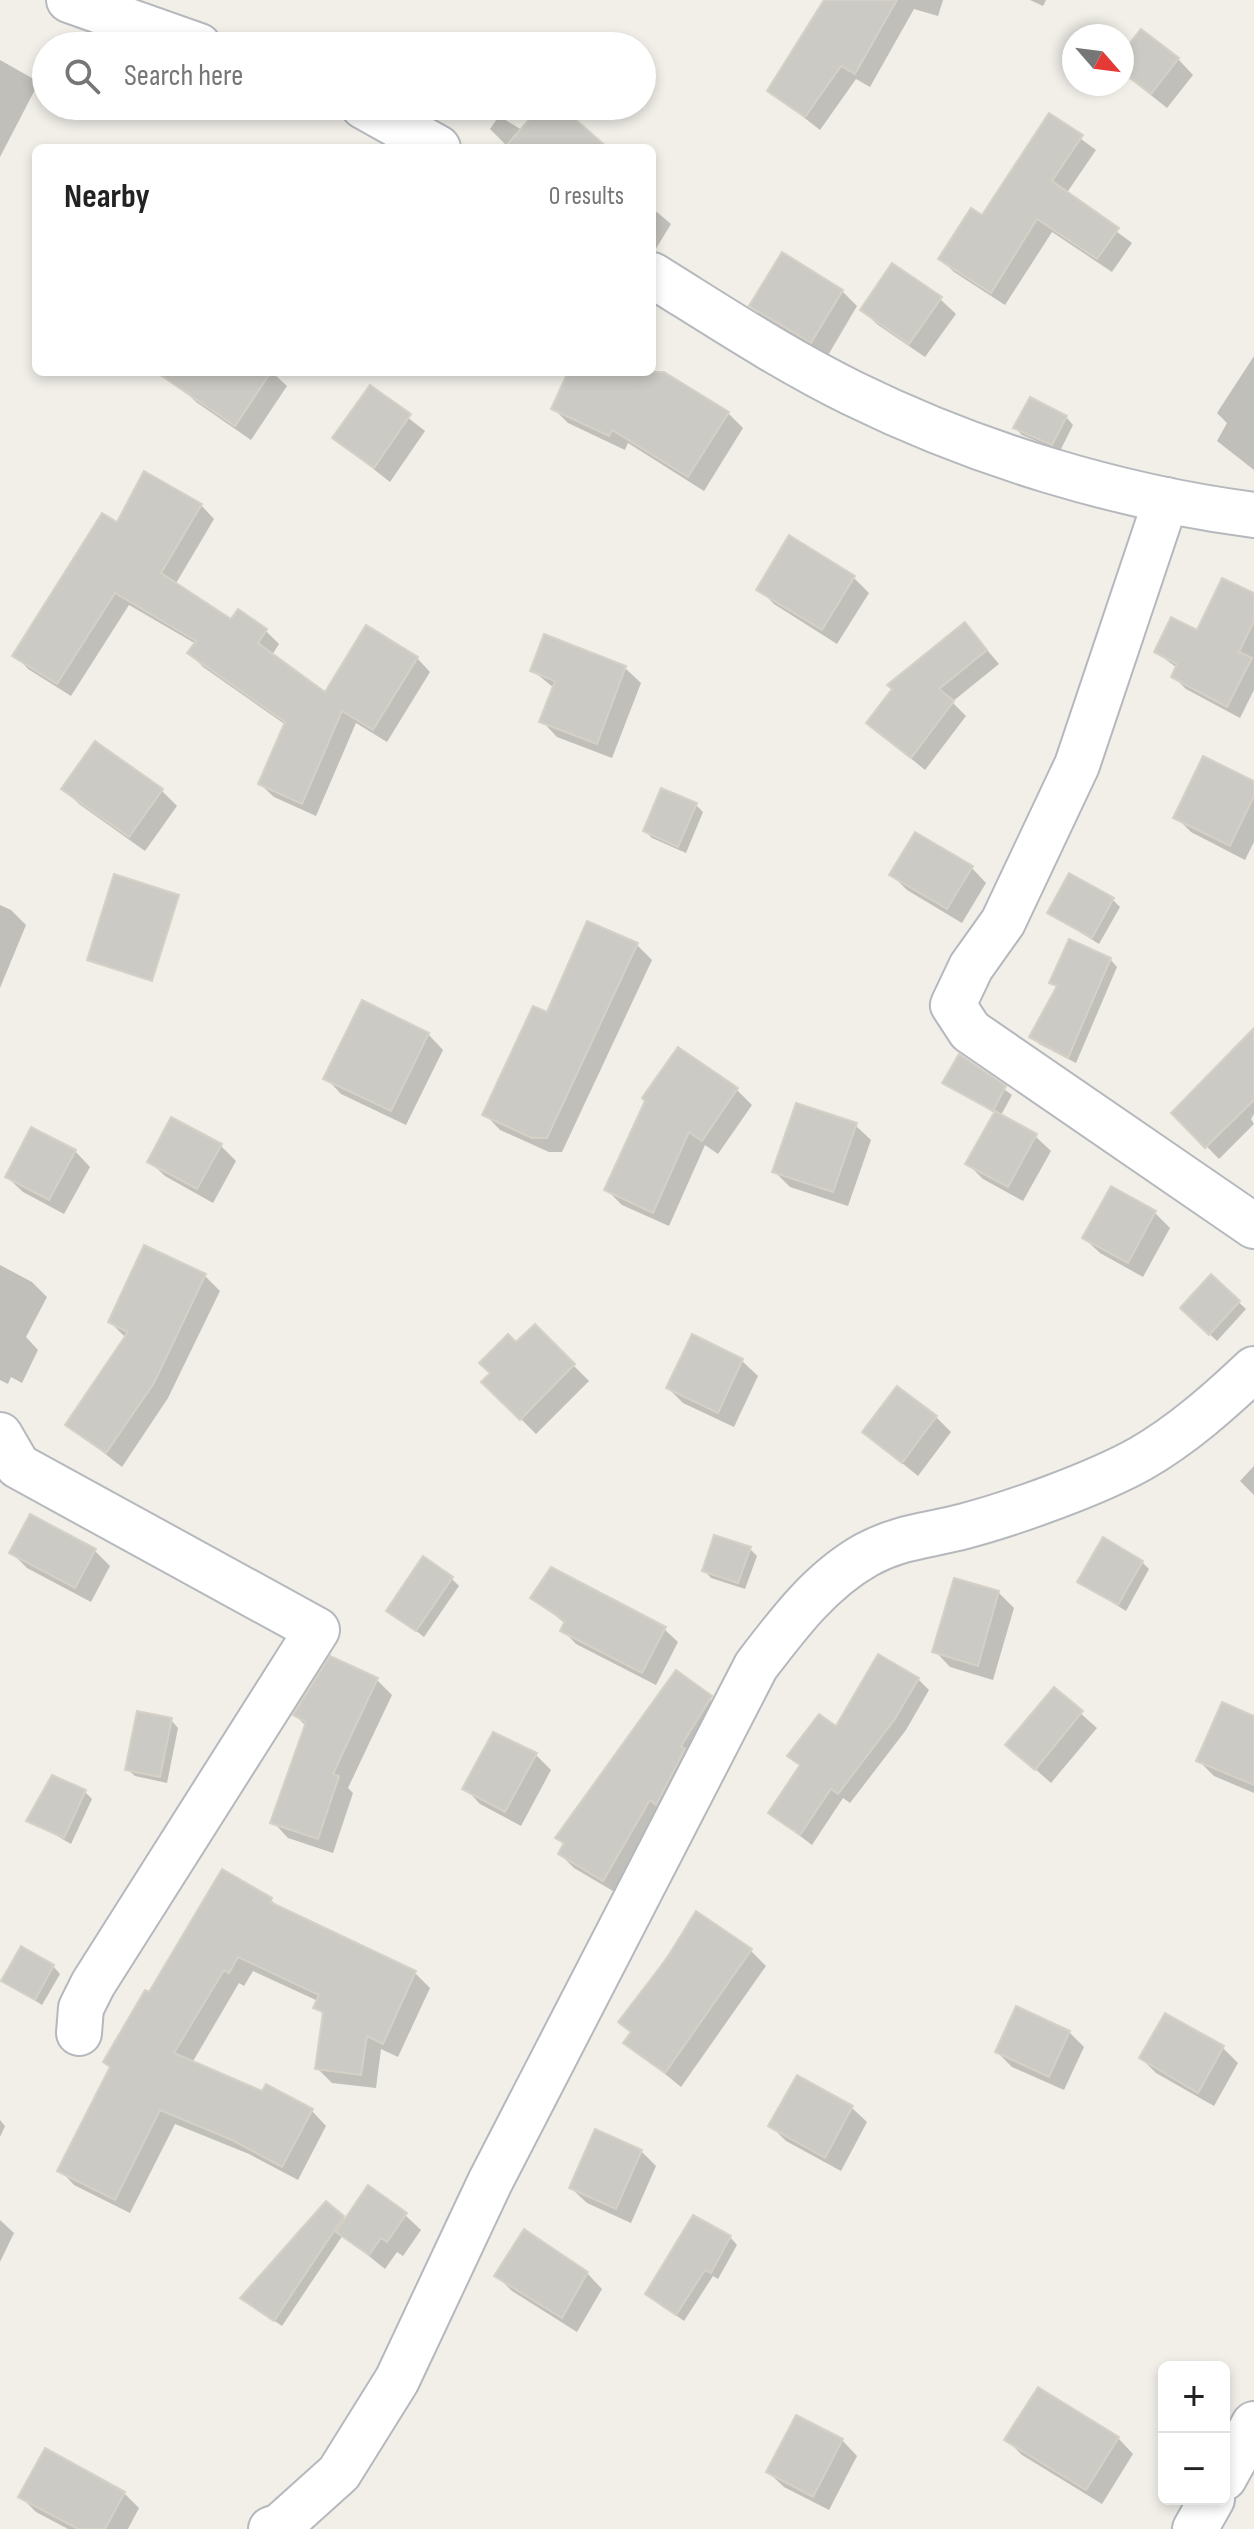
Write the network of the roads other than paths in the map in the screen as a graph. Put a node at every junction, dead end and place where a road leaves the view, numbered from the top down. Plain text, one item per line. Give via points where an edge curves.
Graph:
1 (69, 0) edge
2 (159, 32) edge
3 (388, 120) edge
4 (431, 144) edge
5 (656, 277) edge
6 (1166, 500) junction
7 (1254, 515) edge
8 (1254, 1226) edge
9 (1254, 1369) edge
10 (0, 1435) edge
11 (79, 2033) dead end
12 (1254, 2424) edge
13 (1230, 2467) edge
14 (1209, 2505) edge
15 (271, 2529) edge
16 (1195, 2529) edge

1 - 2 street
3 - 4 street
5 - 6 street via 853,394 1038,467
6 - 7 street
6 - 8 street via 1077,765 1003,922 971,967 953,1005 970,1031
9 - 15 street via 1215,1406 1139,1459 964,1527 899,1538 863,1556 797,1613 756,1666 490,2182 397,2380 339,2473
10 - 11 street via 18,1466 317,1630 93,1984 81,2008
12 - 13 street
14 - 16 street

